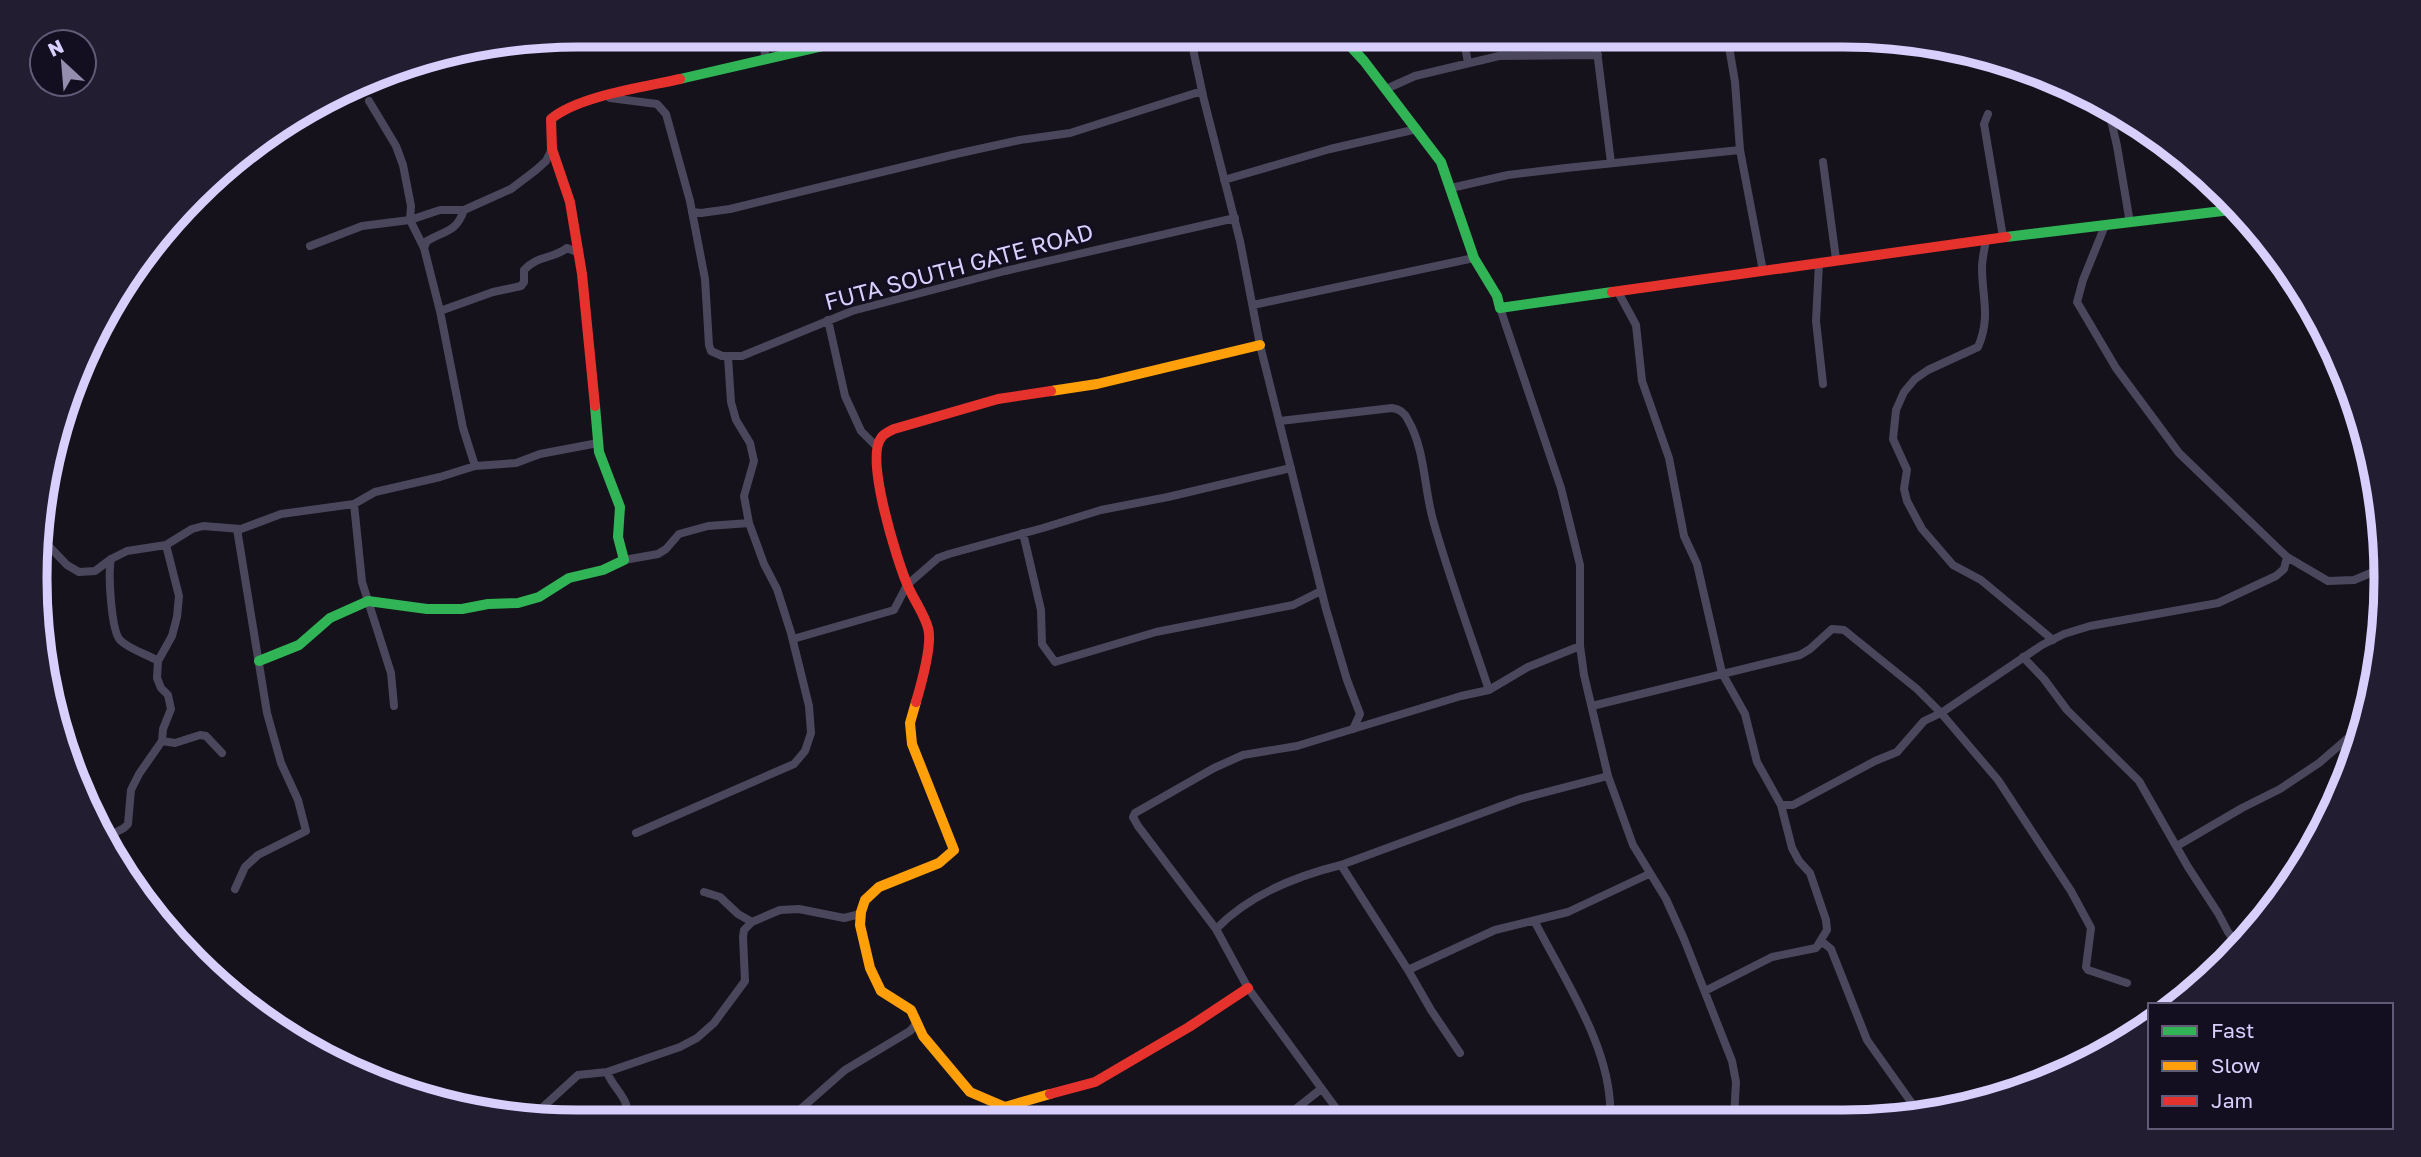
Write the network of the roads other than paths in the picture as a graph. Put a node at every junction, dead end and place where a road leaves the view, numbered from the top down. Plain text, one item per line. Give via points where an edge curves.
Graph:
1 (765, 47) edge
2 (816, 47) edge
3 (1193, 47) edge
4 (1350, 47) edge
5 (1465, 47) edge
6 (1597, 47) edge
7 (1729, 47) edge
8 (1598, 55) junction
9 (765, 58) junction
10 (1468, 64) junction
11 (1386, 89) junction
12 (1202, 91) junction
13 (604, 97) junction
14 (369, 101) dead end
15 (1988, 114) dead end
16 (2111, 120) edge
17 (1417, 129) junction
18 (552, 149) junction
19 (1740, 150) junction
20 (1823, 162) dead end
21 (1611, 163) junction
22 (1224, 180) junction
23 (1451, 188) junction
24 (464, 210) junction
25 (2226, 211) edge
26 (692, 212) junction
27 (1235, 218) junction
28 (410, 220) junction
29 (2130, 223) junction
30 (2104, 228) junction
31 (2003, 237) junction
32 (1986, 239) junction
33 (310, 246) dead end
34 (424, 248) junction
35 (577, 252) junction
36 (1474, 258) junction
37 (1836, 259) junction
38 (1819, 262) junction
39 (1763, 271) junction
40 (1618, 292) junction
41 (1253, 305) junction
42 (1500, 308) junction
43 (440, 311) junction
44 (828, 320) junction
45 (1260, 345) junction
46 (728, 357) junction
47 (1823, 384) dead end
48 (1280, 421) junction
49 (598, 443) junction
50 (877, 447) junction
51 (475, 466) junction
52 (1291, 468) junction
53 (354, 504) junction
54 (748, 523) junction
55 (237, 529) junction
56 (1023, 533) junction
57 (48, 545) edge
58 (166, 545) junction
59 (2287, 558) junction
60 (111, 559) junction
61 (624, 560) junction
62 (2374, 572) edge
63 (907, 585) junction
64 (1321, 591) junction
65 (368, 601) junction
66 (793, 639) junction
67 (2053, 640) junction
68 (1580, 646) junction
69 (2023, 657) junction
70 (158, 661) junction
71 (259, 662) junction
72 (1722, 673) junction
73 (1489, 690) junction
74 (394, 706) dead end
75 (1592, 706) junction
76 (1941, 713) junction
77 (1360, 714) junction
78 (1378, 722) junction
79 (1353, 729) junction
80 (2351, 734) edge
81 (162, 741) junction
82 (222, 752) dead end
83 (1608, 776) junction
84 (1781, 806) junction
85 (636, 833) dead end
86 (113, 834) edge
87 (2177, 846) junction
88 (1341, 865) junction
89 (1649, 874) junction
90 (235, 889) dead end
91 (704, 892) dead end
92 (860, 914) junction
93 (752, 922) junction
94 (1535, 922) junction
95 (1216, 929) junction
96 (2233, 938) edge
97 (1816, 948) junction
98 (1408, 970) junction
99 (2127, 983) dead end
100 (1248, 988) junction
101 (1705, 991) junction
102 (917, 1023) junction
103 (1460, 1053) dead end
104 (607, 1072) junction
105 (1321, 1089) junction
106 (1914, 1105) edge
107 (1005, 1107) junction
108 (541, 1109) edge
109 (626, 1110) edge
110 (800, 1110) edge
111 (1006, 1110) edge
112 (1294, 1110) edge
113 (1337, 1110) edge
114 (1611, 1110) edge
115 (1734, 1110) edge

1 - 9 street
2 - 9 street
3 - 12 street
4 - 11 street
5 - 10 street
6 - 8 street
7 - 19 street
8 - 10 street via 1499,56
8 - 21 street
9 - 13 street
10 - 11 street via 1415,76
11 - 17 street
12 - 22 street
12 - 26 street via 1070,132 956,154 752,205
13 - 18 street via 569,107 551,119
13 - 26 street via 657,104 666,114
14 - 28 street via 403,164
15 - 31 street via 1984,124
16 - 29 street
17 - 22 street
17 - 23 street via 1441,162
18 - 24 street via 546,161 510,189
18 - 35 street via 570,202
19 - 21 street
19 - 39 street
20 - 37 street
21 - 23 street
22 - 27 street
23 - 36 street
24 - 28 street via 440,210
24 - 34 street via 455,227 427,241
25 - 29 street
26 - 46 street via 705,279 709,345 711,351
27 - 41 street
27 - 44 street, FUTA SOUTH GATE ROAD via 1004,271
28 - 33 street via 362,226
28 - 34 street
29 - 30 street
30 - 31 street via 2075,227
30 - 59 street via 2077,296 2080,310 2179,453
31 - 32 street
32 - 37 street
32 - 67 street via 1982,267 1987,306 1978,347 1928,370 1910,384 1896,410 1893,439 1907,470 1904,489 1922,529 1953,565 1981,580
34 - 43 street
35 - 43 street via 567,248 534,261 524,270 521,286
35 - 49 street
36 - 41 street
36 - 42 street
37 - 38 street
38 - 39 street
38 - 47 street via 1816,321
39 - 40 street
40 - 42 street
40 - 72 street via 1636,325 1642,381 1669,458 1684,536 1694,556
41 - 45 street
42 - 68 street via 1561,488 1580,565
43 - 51 street
44 - 46 street, FUTA SOUTH GATE ROAD via 742,356
44 - 50 street via 845,396 861,430
45 - 48 street
45 - 50 street via 1097,384 998,399 894,429 881,437
46 - 54 street via 731,402 754,461 744,496
48 - 52 street
48 - 73 street via 1392,408 1403,413 1415,435 1432,518
49 - 51 street via 516,463
49 - 61 street via 601,463 621,507 618,537
50 - 63 street via 878,489
51 - 53 street via 375,492
52 - 56 street via 1101,510
52 - 64 street
53 - 55 street via 281,514
53 - 65 street
54 - 61 street via 679,534 658,554
54 - 66 street
55 - 58 street via 203,526
55 - 71 street
56 - 63 street via 938,558
56 - 64 street via 1041,610 1042,644 1055,662 1156,632 1293,605
57 - 60 street via 79,572 95,571
58 - 60 street via 127,551
58 - 70 street via 179,596 172,636
59 - 62 street via 2328,581 2354,580
59 - 67 street via 2276,576 2218,603 2090,626
60 - 70 street via 108,572 117,636
61 - 65 street via 611,568 569,578 539,597 518,603 438,609
63 - 66 street via 894,610
63 - 92 street via 930,636 910,723 912,744 954,850 938,864 875,889
64 - 77 street
65 - 71 street via 330,618 299,645
65 - 74 street via 391,673
66 - 85 street via 811,724 801,759
67 - 69 street
68 - 73 street via 1528,667
68 - 75 street
69 - 76 street
69 - 87 street via 2067,710 2139,781
70 - 81 street via 158,683 172,703
71 - 90 street via 275,747 306,831 258,855 245,867
72 - 75 street
72 - 76 street via 1800,654 1838,628 1873,652
72 - 84 street via 1745,714 1757,762
73 - 78 street
75 - 83 street
76 - 84 street via 1924,720 1889,757 1793,805
76 - 99 street via 1998,780 2071,891 2091,928 2088,970
77 - 78 street
77 - 79 street
78 - 79 street
79 - 95 street via 1297,746 1243,755 1135,813 1138,826
80 - 87 street via 2280,789
81 - 82 street via 206,736
81 - 86 street via 131,790 128,824
83 - 88 street via 1520,799
83 - 89 street via 1633,845
84 - 97 street via 1792,848 1810,873 1828,928
87 - 96 street
88 - 95 street via 1311,872 1263,894
88 - 98 street
89 - 94 street via 1568,912
89 - 101 street via 1666,899
91 - 93 street via 720,897
92 - 93 street via 844,918 799,909
92 - 102 street via 863,947 878,985 911,1010
93 - 104 street via 743,937 745,981 714,1023 680,1047
94 - 98 street via 1495,930
94 - 114 street via 1602,1060
95 - 100 street
97 - 101 street via 1772,957
97 - 106 street via 1820,943 1830,949 1867,1040
98 - 103 street
100 - 105 street
100 - 107 street via 1095,1082
101 - 115 street via 1732,1062
102 - 107 street via 923,1037 970,1092
102 - 110 street via 845,1070
104 - 108 street via 578,1075
104 - 109 street via 627,1102
105 - 112 street
105 - 113 street
107 - 111 street

